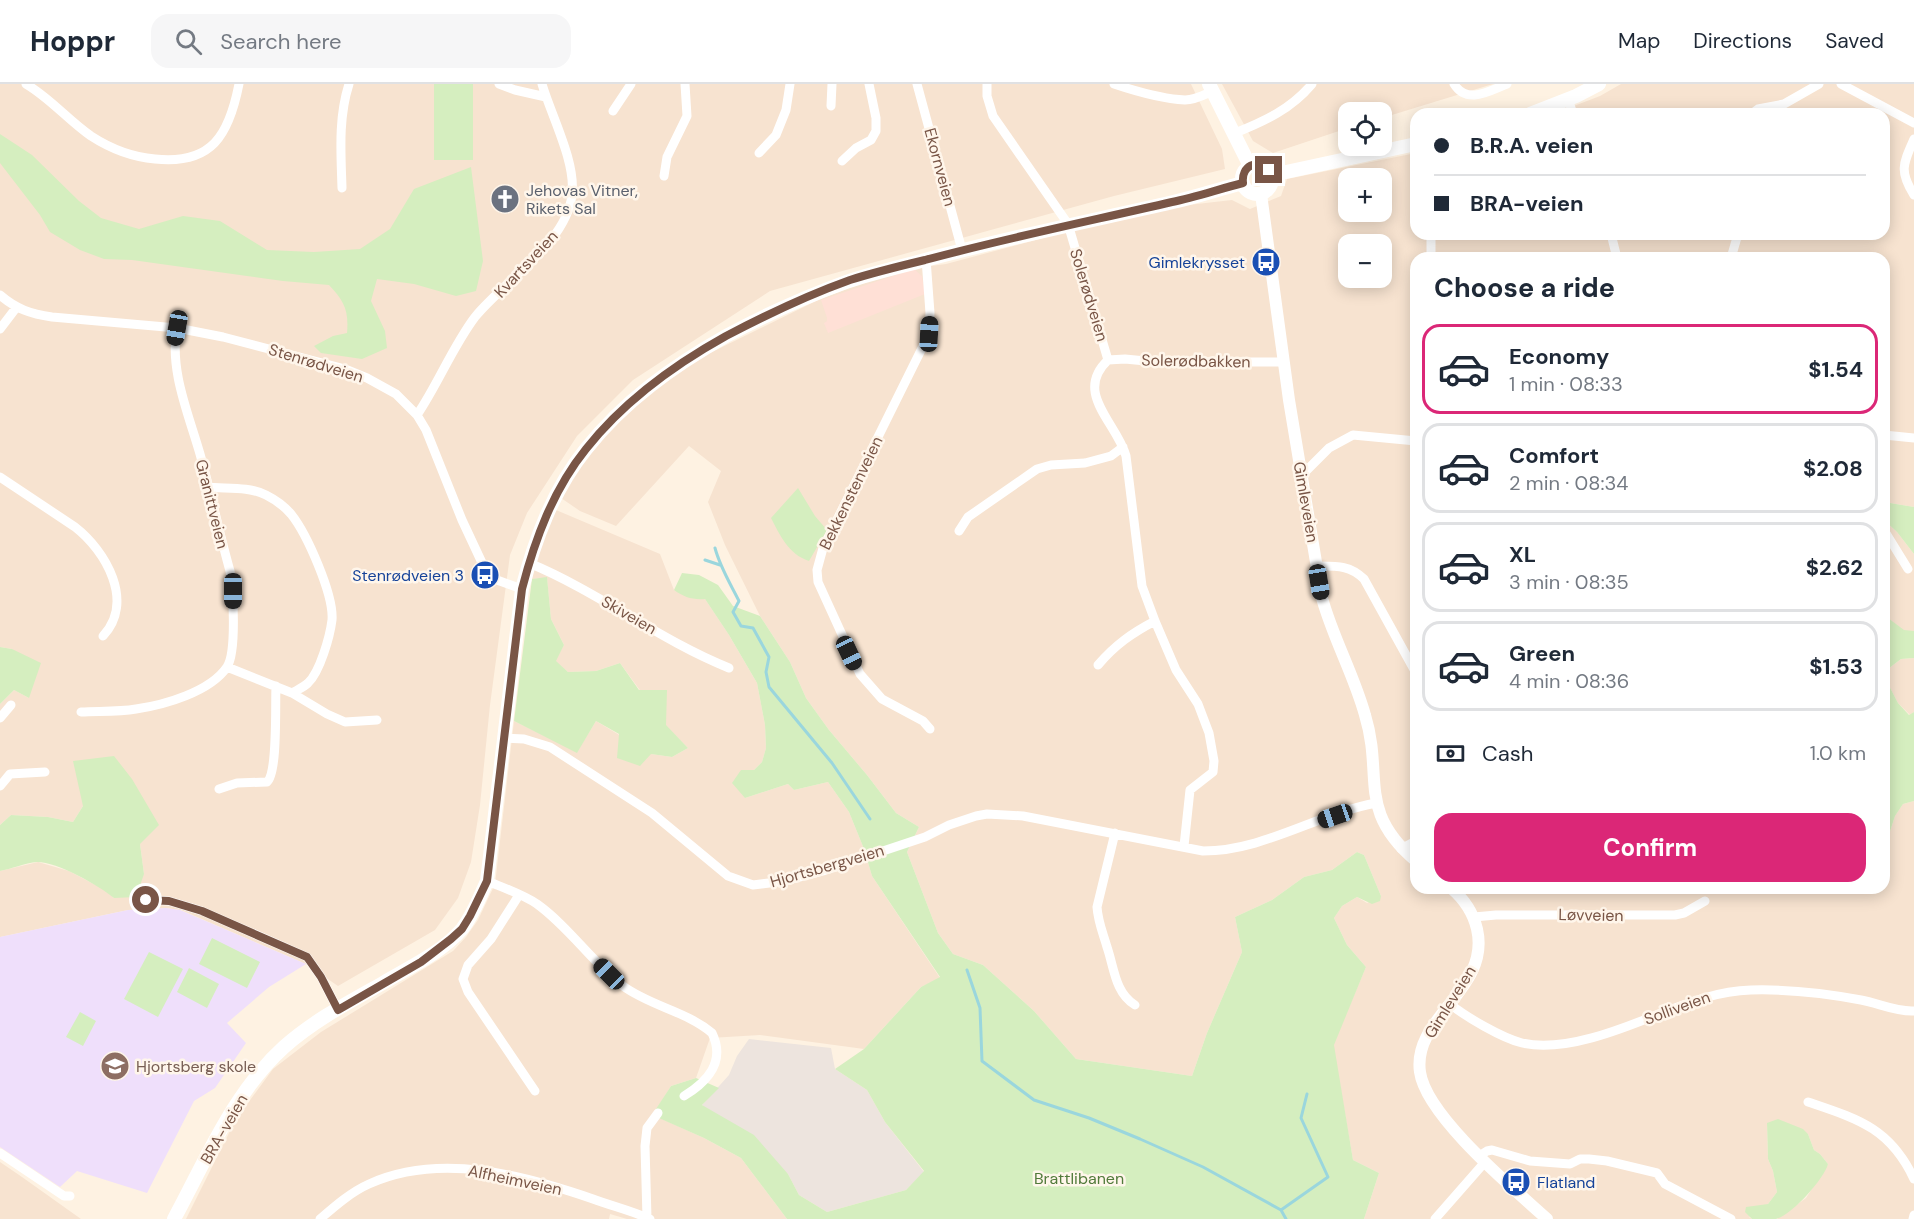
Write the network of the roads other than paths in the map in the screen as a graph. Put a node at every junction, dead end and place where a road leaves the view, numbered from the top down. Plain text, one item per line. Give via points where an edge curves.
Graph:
1 (26, 84) edge
2 (239, 84) edge
3 (349, 84) edge
4 (499, 84) edge
5 (542, 84) edge
6 (631, 84) edge
7 (685, 84) edge
8 (790, 84) edge
9 (832, 84) edge
10 (869, 84) edge
11 (917, 84) edge
12 (987, 84) edge
13 (1114, 84) edge
14 (1312, 84) edge
15 (1454, 84) edge
16 (1507, 84) edge
17 (1599, 84) edge
18 (1819, 84) edge
19 (1840, 84) edge
20 (1211, 88) edge
21 (1575, 93) edge
22 (546, 97) junction
23 (831, 106) dead end
24 (1543, 108) edge
25 (1574, 108) edge
26 (1763, 108) edge
27 (1886, 108) edge
28 (1890, 110) edge
29 (613, 111) dead end
30 (1914, 123) edge
31 (1234, 133) junction
32 (1914, 139) edge
33 (1410, 145) edge
34 (759, 153) dead end
35 (842, 161) dead end
36 (1250, 166) junction
37 (1272, 175) junction
38 (664, 176) dead end
39 (1243, 183) junction
40 (342, 188) dead end
41 (1262, 194) junction
42 (1914, 195) edge
43 (1068, 225) junction
44 (962, 250) junction
45 (926, 259) junction
46 (0, 295) edge
47 (16, 308) junction
48 (177, 328) junction
49 (0, 329) edge
50 (1108, 360) junction
51 (1283, 362) junction
52 (417, 415) junction
53 (1890, 436) edge
54 (1914, 438) edge
55 (1410, 440) edge
56 (1124, 447) junction
57 (1301, 476) junction
58 (0, 477) edge
59 (207, 487) junction
60 (959, 531) dead end
61 (1890, 540) edge
62 (529, 563) junction
63 (1317, 566) junction
64 (1908, 569) dead end
65 (522, 589) junction
66 (1155, 621) junction
67 (103, 636) dead end
68 (1410, 662) edge
69 (1098, 664) dead end
70 (227, 667) junction
71 (729, 668) dead end
72 (276, 686) junction
73 (292, 693) junction
74 (11, 705) dead end
75 (81, 712) dead end
76 (0, 718) edge
77 (377, 720) dead end
78 (930, 729) dead end
79 (505, 738) junction
80 (45, 772) dead end
81 (0, 786) edge
82 (219, 789) dead end
83 (1376, 803) junction
84 (1115, 833) junction
85 (1410, 844) edge
86 (1184, 846) junction
87 (1401, 849) junction
88 (1410, 856) edge
89 (487, 881) junction
90 (1458, 894) edge
91 (519, 895) junction
92 (146, 900) dead end
93 (1705, 901) dead end
94 (1474, 917) junction
95 (1450, 1004) junction
96 (1135, 1005) dead end
97 (338, 1010) junction
98 (1914, 1011) edge
99 (535, 1091) dead end
100 (684, 1096) dead end
101 (1808, 1102) dead end
102 (658, 1113) dead end
103 (0, 1153) edge
104 (1482, 1159) junction
105 (1914, 1179) edge
106 (70, 1196) dead end
107 (648, 1218) edge
108 (174, 1219) edge
109 (320, 1219) edge
110 (1435, 1219) edge
111 (1547, 1219) edge
112 (1731, 1219) edge

1 - 2 street via 106,145 141,158 173,161 206,152 213,145 228,125
3 - 40 street via 341,127
4 - 22 street
5 - 22 street, Kvartsveien
6 - 29 street
7 - 38 street via 687,116 667,157
8 - 34 street via 786,110 776,135
9 - 23 street
10 - 35 street via 876,131 871,140
11 - 44 street, Ekornveien
12 - 43 street, Solerødveien via 993,116
13 - 20 street via 1186,100 1201,97
14 - 31 street via 1287,109
15 - 16 street via 1464,95 1479,95
17 - 21 main road
18 - 26 street via 1784,104
19 - 27 street
20 - 31 main road
21 - 24 main road
21 - 25 street
22 - 52 street, Kvartsveien via 573,183 564,220 556,234 476,317
28 - 30 street
31 - 36 main road
32 - 42 street via 1903,172
33 - 37 main road
36 - 37 main road via 1266,166
36 - 39 main road via 1243,173
37 - 41 main road via 1271,186
39 - 41 main road via 1250,192
39 - 43 main road, BRA-veien
41 - 51 street, Gimleveien
43 - 44 main road, BRA-veien
43 - 50 street, Solerødveien
44 - 45 main road, BRA-veien
45 - 62 main road, BRA-veien via 793,303 695,353 649,385 585,450 557,493
45 - 78 street, Bekkenstenveien via 929,334 823,548 817,570 824,598 860,674 882,699 923,721
46 - 47 street, Stenrødveien
47 - 48 street, Stenrødveien via 51,317
47 - 49 street
48 - 52 street, Stenrødveien via 345,369 396,394
48 - 59 street, Granittveien via 175,360
50 - 51 street, Solerødbakken
50 - 56 street, Solerødveien via 1098,373 1095,394
51 - 57 street, Gimleveien
52 - 65 street, Stenrødveien via 484,567 497,580
53 - 54 street
55 - 57 street via 1353,435 1329,448
56 - 60 street via 1111,456 1085,463 1037,469 968,517
56 - 66 street, Solerødveien via 1142,586
57 - 63 street, Gimleveien
58 - 67 street via 75,527 104,558 117,609 111,628
59 - 70 street, Granittveien via 233,591 231,656
59 - 73 street via 247,489 268,495 290,513 307,540 331,605 332,618 321,659 309,683
61 - 64 street
62 - 65 main road, BRA-veien
62 - 71 street, Skiveien via 619,609 698,656
63 - 68 street via 1351,568 1364,579
63 - 83 street, Gimleveien via 1326,614 1366,715
65 - 79 main road, BRA-veien
66 - 69 street via 1127,636
66 - 86 street, Solerødveien via 1176,670 1198,704 1214,761 1213,772 1190,790
70 - 72 street
70 - 75 street via 208,684 182,698 136,709
72 - 73 street
72 - 82 street via 271,778 267,782 237,783
73 - 77 street via 345,722
74 - 76 street
79 - 84 street, Hjortsbergveien via 550,747 652,813 728,876 753,885 823,871 976,816 1023,816
79 - 89 main road, BRA-veien
80 - 81 street via 10,774
83 - 86 street, Hjortsbergveien via 1249,845 1216,851
83 - 87 street, Gimleveien via 1386,828
84 - 86 street, Hjortsbergveien
84 - 96 street via 1097,918 1118,984
85 - 87 street
87 - 88 street, Gimleveien
89 - 91 street
89 - 97 main road, BRA-veien via 462,929 451,939 421,962
90 - 94 street, Gimleveien
91 - 99 street via 491,939 468,965 463,979
91 - 100 street via 548,913 624,987 712,1033 716,1047 712,1072
92 - 97 street via 169,901 202,911 307,957
93 - 94 street, Løvveien via 1675,915
94 - 95 street, Gimleveien via 1479,950 1475,968
95 - 98 street, Solliveien via 1512,1040 1544,1045 1600,1036 1726,992 1826,994
95 - 104 street, Gimleveien via 1427,1036 1420,1072 1437,1108
97 - 108 main road, BRA-veien via 284,1047 245,1092
101 - 105 street via 1846,1114 1878,1131 1897,1151
102 - 107 street, Alfheimveien via 647,1128 645,1146
103 - 106 street via 64,1196
104 - 110 street
104 - 111 street, Gimleveien
104 - 112 street via 1492,1150 1530,1161 1570,1164 1589,1159 1657,1173 1665,1184
107 - 109 street, Alfheimveien via 544,1182 452,1168 403,1174 368,1185

